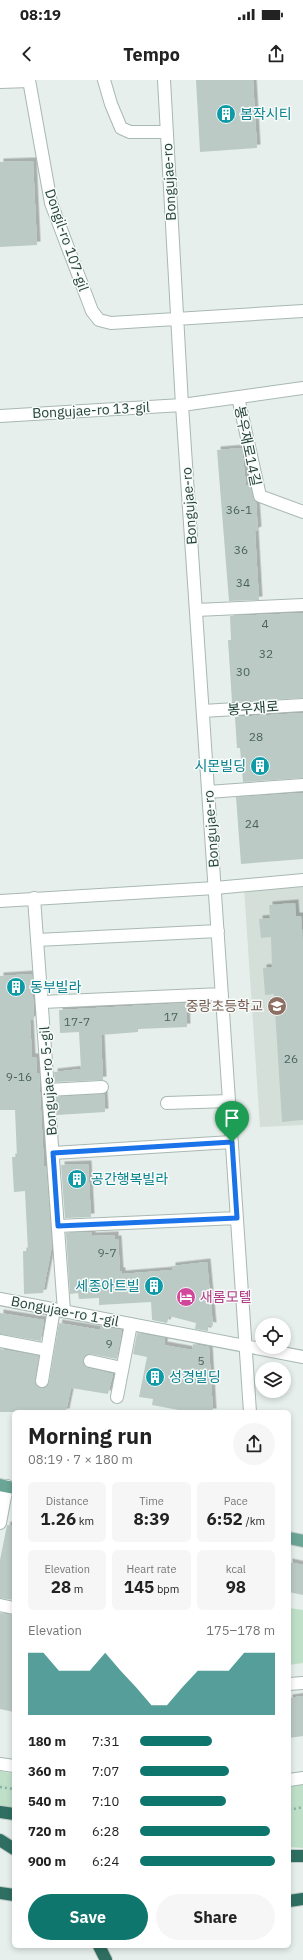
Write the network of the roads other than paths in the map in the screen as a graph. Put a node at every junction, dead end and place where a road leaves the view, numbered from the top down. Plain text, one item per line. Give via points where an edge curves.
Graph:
1 (104, 80) edge
2 (164, 80) edge
3 (29, 81) edge
4 (0, 82) edge
5 (167, 132) junction
6 (303, 311) edge
7 (177, 320) junction
8 (303, 388) edge
9 (238, 397) junction
10 (182, 405) junction
11 (0, 416) edge
12 (303, 512) edge
13 (303, 605) edge
14 (196, 610) junction
15 (303, 705) edge
16 (203, 711) junction
17 (303, 785) edge
18 (208, 792) junction
19 (303, 880) edge
20 (215, 888) junction
21 (34, 898) junction
22 (0, 900) edge
23 (218, 931) junction
24 (37, 940) junction
25 (222, 994) junction
26 (42, 1002) junction
27 (102, 1087) dead end
28 (48, 1090) junction
29 (229, 1100) junction
30 (167, 1103) dead end
31 (232, 1142) junction
32 (53, 1153) junction
33 (237, 1218) junction
34 (58, 1226) junction
35 (0, 1299) edge
36 (59, 1310) junction
37 (131, 1324) junction
38 (0, 1341) edge
39 (246, 1346) junction
40 (47, 1350) junction
41 (303, 1358) edge
42 (90, 1361) dead end
43 (122, 1368) junction
44 (42, 1381) dead end
45 (117, 1397) dead end
46 (250, 1410) edge
47 (7, 1487) edge
48 (0, 1523) edge
49 (291, 1538) edge
50 (303, 1541) edge
51 (0, 1605) edge
52 (12, 1608) edge
53 (303, 1683) edge
54 (291, 1684) edge
55 (0, 1764) edge
56 (12, 1766) edge
57 (303, 1778) edge
58 (291, 1780) edge
59 (0, 1812) edge
60 (12, 1814) edge
61 (0, 1840) edge
62 (12, 1848) edge
63 (291, 1856) edge
64 (303, 1856) edge
65 (0, 1893) edge
66 (12, 1895) edge
67 (303, 1899) edge
68 (291, 1901) edge
69 (100, 1948) edge
70 (106, 1960) edge

1 - 5 street via 121,128 130,132
2 - 5 street, Bongujae-ro
3 - 4 street
3 - 7 street, Dongil-ro 107-gil via 51,203 94,315 99,320 111,324
5 - 7 street, Bongujae-ro
6 - 7 street, Dongil-ro 107-gil
7 - 10 street, Bongujae-ro
8 - 9 street, Bongujae-ro 13-gil
9 - 10 street, Bongujae-ro 13-gil
9 - 12 street, 봉우재로14길 via 260,496
10 - 11 street, Bongujae-ro 13-gil
10 - 14 street, Bongujae-ro
13 - 14 street
14 - 16 street, Bongujae-ro
15 - 16 street, 봉우재로
16 - 18 street, Bongujae-ro
17 - 18 street
18 - 20 street, Bongujae-ro
19 - 20 street
20 - 21 street
20 - 23 street, Bongujae-ro
21 - 22 street
21 - 24 street, Bongujae-ro 5-gil
23 - 24 street
23 - 25 street, Bongujae-ro
24 - 26 street, Bongujae-ro 5-gil
25 - 26 street
25 - 29 street, Bongujae-ro
26 - 28 street, Bongujae-ro 5-gil
27 - 28 street
28 - 32 street, Bongujae-ro 5-gil
29 - 30 street
29 - 31 street, Bongujae-ro
31 - 32 street
31 - 33 street, Bongujae-ro
32 - 34 street, Bongujae-ro 5-gil
33 - 34 street
33 - 39 street, Bongujae-ro
34 - 36 street, Bongujae-ro 5-gil
35 - 36 street, Bongujae-ro 1-gil
36 - 37 street, Bongujae-ro 1-gil
36 - 40 street, Bongujae-ro 5-gil
37 - 39 street, Bongujae-ro 1-gil
37 - 43 street, Bongujae-ro 1-gil
38 - 40 street
39 - 41 street, Bongujae-ro 1-gil
39 - 46 street, Bongujae-ro
40 - 44 street, Bongujae-ro 5-gil
42 - 43 street
43 - 45 street, Bongujae-ro 1-gil
47 - 48 street
49 - 50 main road
51 - 52 street
53 - 54 street
55 - 56 street
57 - 58 street
59 - 60 highway
61 - 62 highway
63 - 64 highway
65 - 66 highway
67 - 68 highway
69 - 70 highway

